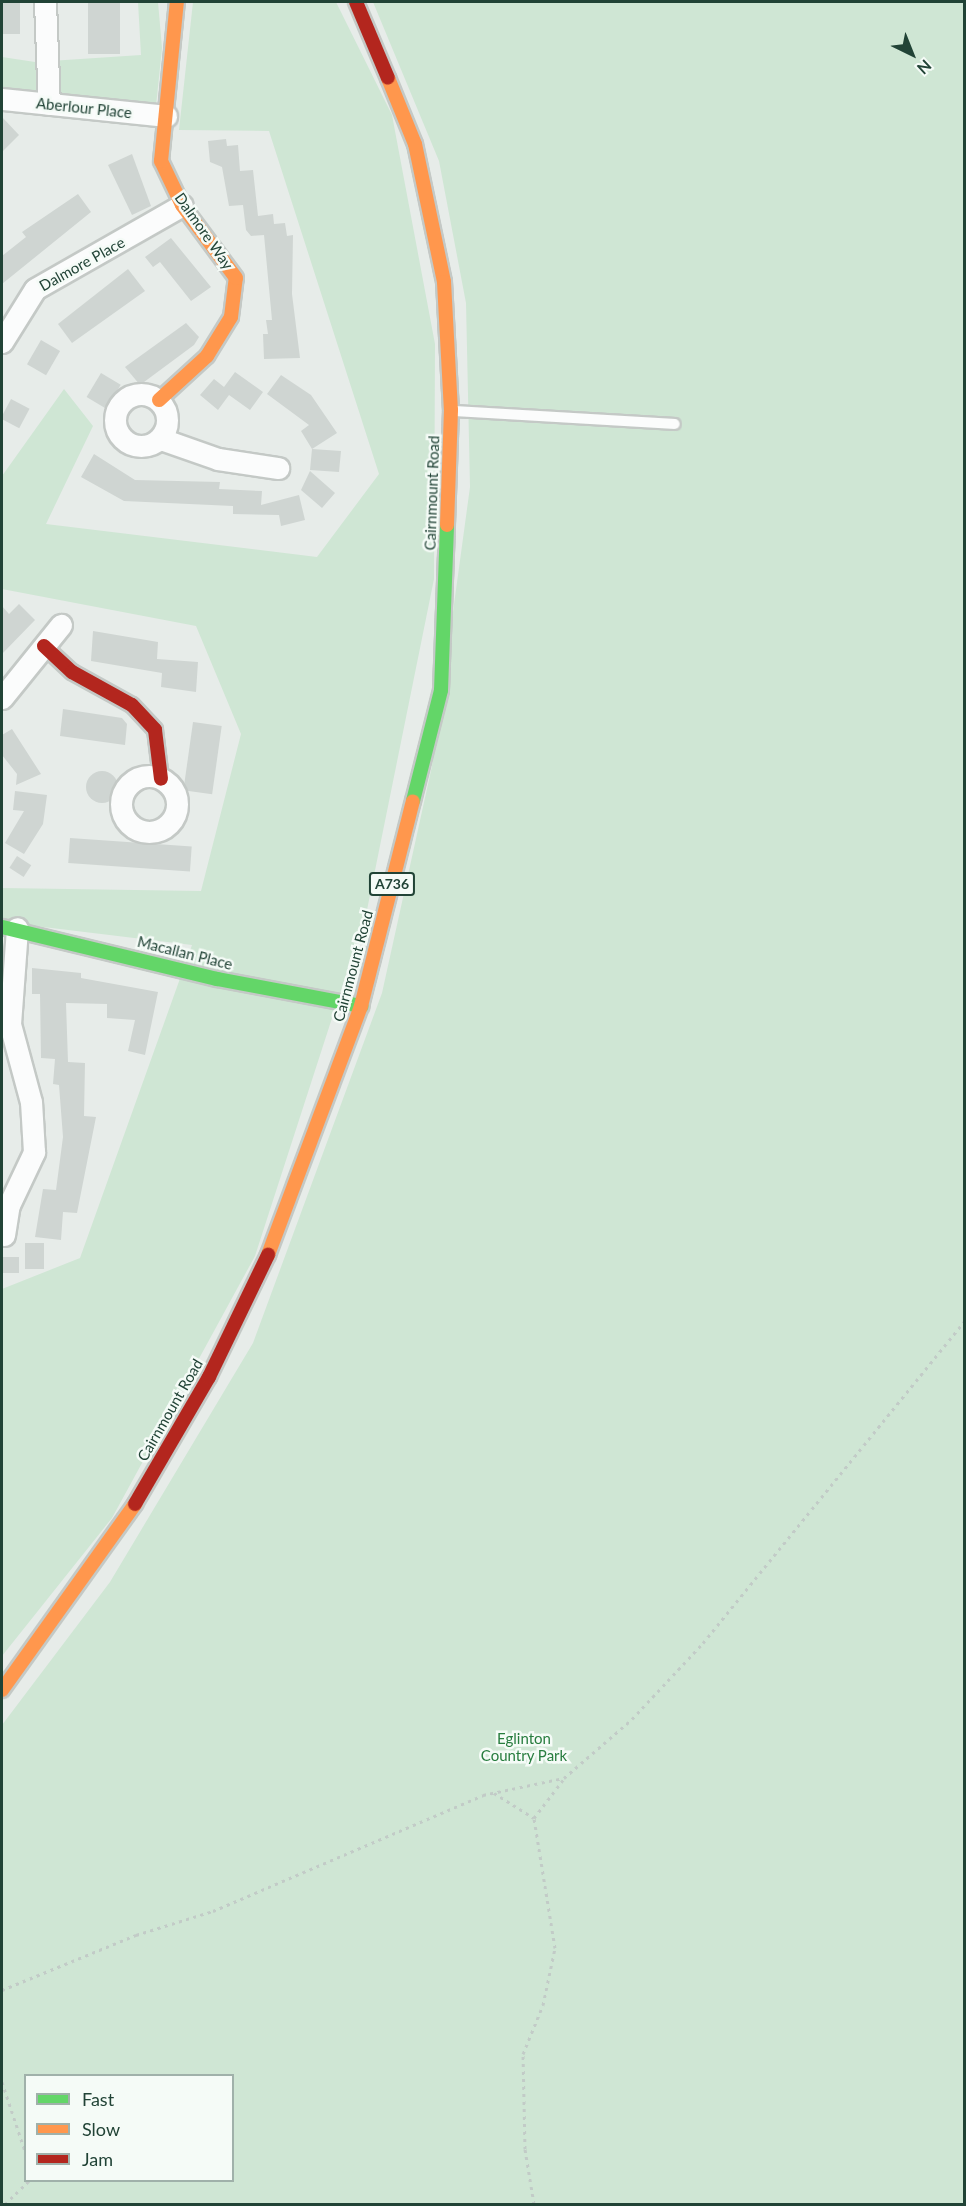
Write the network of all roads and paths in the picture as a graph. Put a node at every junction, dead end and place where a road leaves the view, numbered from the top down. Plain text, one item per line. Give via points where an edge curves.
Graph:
1 (45, 2) edge
2 (177, 2) edge
3 (356, 2) edge
4 (2, 99) edge
5 (50, 104) junction
6 (166, 116) junction
7 (182, 205) junction
8 (2, 342) edge
9 (159, 400) junction
10 (452, 410) junction
11 (675, 424) dead end
12 (161, 439) junction
13 (278, 468) dead end
14 (62, 625) dead end
15 (44, 646) junction
16 (2, 698) edge
17 (161, 779) dead end
18 (9, 928) edge
19 (361, 1006) junction
20 (6, 1024) edge
21 (5, 1203) edge
22 (4, 1235) dead end
23 (964, 1322) edge
24 (2, 1690) edge
25 (564, 1779) junction
26 (494, 1793) junction
27 (534, 1818) junction
28 (2, 1990) edge
29 (2, 2082) edge
30 (24, 2148) edge
31 (29, 2182) edge
32 (5, 2205) edge
33 (534, 2205) edge

1 - 5 street
2 - 6 main road, Dalmore Way
3 - 10 main road, Cairnmount Road / A736 via 415,144 444,282
4 - 5 street, Aberlour Place
5 - 6 street, Aberlour Place
6 - 7 main road, Dalmore Way via 161,161
7 - 8 street, Dalmore Place via 35,289
7 - 9 main road, Dalmore Way via 236,278 231,316 207,356
9 - 12 street via 168,417
9 - 12 street via 134,394 118,406 114,418 128,444 149,446
10 - 11 lane
10 - 19 main road, Cairnmount Road / A736 via 441,690
12 - 13 street via 218,459
14 - 15 street
15 - 16 street
15 - 17 main road via 72,672 132,705 154,730
18 - 19 main road, Macallan Place via 217,979
18 - 20 street
19 - 24 main road, Cairnmount Road / A736 via 288,1213 209,1377 118,1533
20 - 21 street via 31,1102 34,1152
21 - 22 street
23 - 25 path via 703,1643 632,1719
25 - 26 path
25 - 27 path
26 - 27 path
26 - 28 path via 213,1911 136,1935
27 - 33 path via 555,1948 543,2005 523,2054 525,2150
29 - 30 path
31 - 32 path

